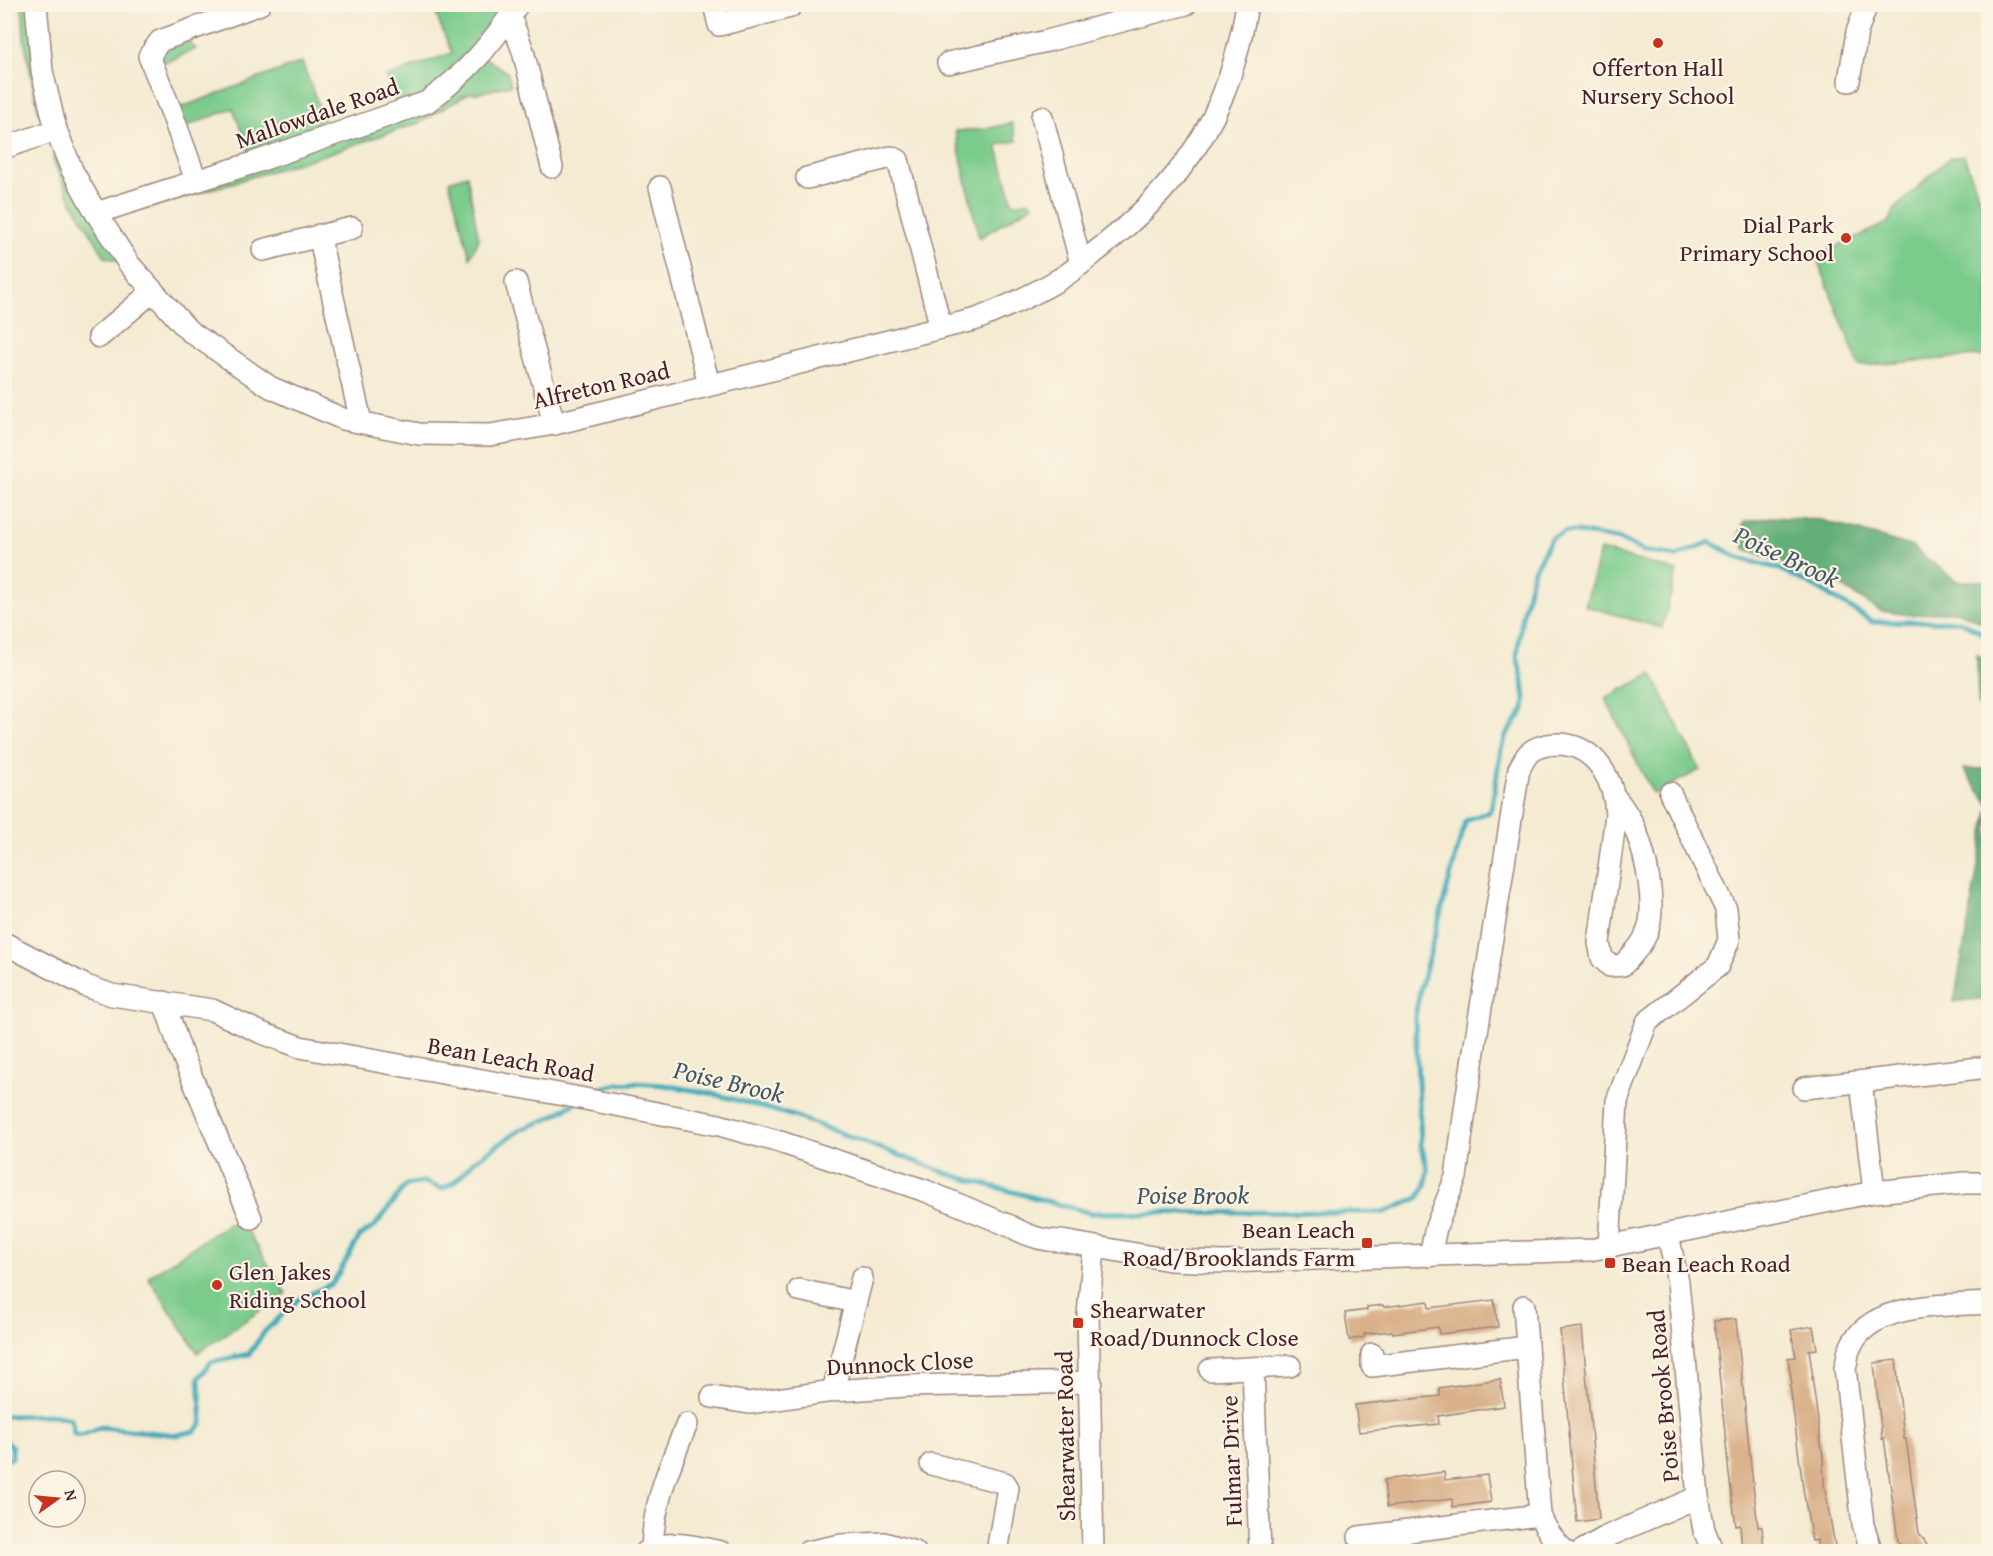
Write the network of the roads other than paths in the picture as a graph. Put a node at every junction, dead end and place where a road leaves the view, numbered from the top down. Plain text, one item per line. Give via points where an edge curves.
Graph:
1 (36, 4) edge
2 (260, 4) edge
3 (714, 4) edge
4 (1247, 4) edge
5 (1867, 4) edge
6 (1174, 6) edge
7 (790, 7) dead end
8 (514, 10) edge
9 (948, 63) dead end
10 (1850, 81) dead end
11 (1042, 117) dead end
12 (56, 130) junction
13 (4, 148) edge
14 (552, 166) dead end
15 (807, 178) dead end
16 (196, 180) junction
17 (660, 187) dead end
18 (96, 213) junction
19 (352, 228) dead end
20 (319, 235) junction
21 (263, 250) dead end
22 (1081, 264) junction
23 (516, 282) dead end
24 (153, 291) junction
25 (941, 328) junction
26 (99, 337) dead end
27 (709, 385) junction
28 (361, 422) junction
29 (554, 424) junction
30 (1670, 793) dead end
31 (1615, 797) junction
32 (4, 944) edge
33 (164, 1002) junction
34 (1989, 1067) edge
35 (1861, 1082) junction
36 (1804, 1088) dead end
37 (1989, 1183) edge
38 (1874, 1192) junction
39 (251, 1218) dead end
40 (1668, 1234) junction
41 (1094, 1248) junction
42 (1609, 1248) junction
43 (1430, 1256) junction
44 (862, 1278) dead end
45 (800, 1290) dead end
46 (856, 1302) junction
47 (1989, 1303) edge
48 (1524, 1306) dead end
49 (1527, 1347) junction
50 (1290, 1365) dead end
51 (1372, 1366) dead end
52 (1253, 1368) junction
53 (1210, 1370) dead end
54 (1091, 1382) junction
55 (833, 1391) junction
56 (712, 1397) dead end
57 (687, 1424) dead end
58 (931, 1464) dead end
59 (1698, 1497) junction
60 (1540, 1515) junction
61 (1359, 1537) edge
62 (649, 1550) edge
63 (721, 1551) edge
64 (807, 1551) edge
65 (915, 1551) edge
66 (996, 1551) edge
67 (1093, 1551) edge
68 (1260, 1551) edge
69 (1566, 1551) edge
70 (1580, 1551) edge
71 (1713, 1551) edge
72 (1872, 1551) edge

1 - 12 street, Alfreton Road via 42,71
2 - 16 street via 160,41 148,56
3 - 7 street via 719,25
4 - 22 street, Alfreton Road via 1222,97 1189,158 1143,212
5 - 10 street via 1857,32
6 - 9 street
8 - 14 street
8 - 16 street, Mallowdale Road via 481,56 427,102
11 - 22 street
12 - 13 street
12 - 18 street, Alfreton Road
15 - 25 street via 891,157 898,160
16 - 18 street, Mallowdale Road
17 - 27 street
18 - 24 street, Alfreton Road via 129,264
19 - 20 street
20 - 21 street
20 - 28 street
22 - 25 street, Alfreton Road via 1012,304 977,319
23 - 29 street
24 - 26 street
24 - 28 street, Alfreton Road via 188,330 270,387 343,419
25 - 27 street, Alfreton Road
27 - 29 street, Alfreton Road
28 - 29 street, Alfreton Road via 419,434 490,435
30 - 42 street via 1726,909 1729,940 1718,966 1647,1022 1643,1032 1617,1101
31 - 31 street via 1599,943 1602,958 1610,966 1623,964 1636,951 1647,933 1650,914 1650,890 1641,847
31 - 43 street via 1603,768 1587,752 1572,745 1548,744 1530,753 1519,769 1456,1177 1436,1227
32 - 33 street, Bean Leach Road via 86,986 112,995
33 - 39 street
33 - 41 street, Bean Leach Road via 212,1010 300,1047 719,1125 926,1191 1010,1226
34 - 35 street
35 - 36 street
35 - 38 street
37 - 38 street, Bean Leach Road
38 - 40 street, Bean Leach Road
40 - 42 street, Bean Leach Road
40 - 59 street, Poise Brook Road via 1678,1282
41 - 43 street, Bean Leach Road via 1170,1260 1223,1262
41 - 54 street, Shearwater Road via 1088,1315
42 - 43 street, Bean Leach Road
44 - 46 street
45 - 46 street
46 - 55 street
47 - 72 street via 1898,1311 1867,1328 1848,1351 1845,1368 1862,1514
48 - 49 street
49 - 51 street
49 - 60 street
50 - 52 street, Fulmar Drive
52 - 53 street, Fulmar Drive
52 - 68 street, Fulmar Drive
54 - 55 street, Dunnock Close
54 - 67 street, Shearwater Road
55 - 56 street, Dunnock Close via 750,1403
57 - 62 street via 664,1478
58 - 66 street via 1005,1483 1007,1499
59 - 70 street
59 - 71 street, Poise Brook Road via 1704,1530
60 - 61 street
60 - 69 street via 1554,1542
62 - 63 street via 677,1544
64 - 65 street via 884,1543

